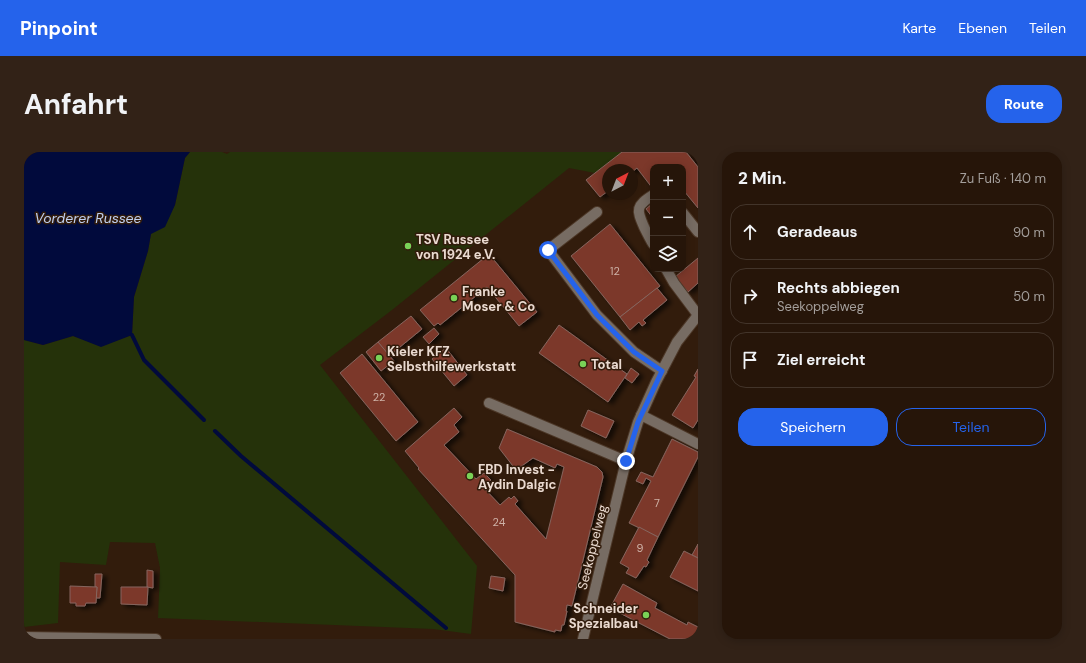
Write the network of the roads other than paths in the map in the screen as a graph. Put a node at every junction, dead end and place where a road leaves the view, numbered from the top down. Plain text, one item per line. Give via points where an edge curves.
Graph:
1 (650, 197) edge
2 (597, 212) dead end
3 (686, 217) edge
4 (698, 232) edge
5 (650, 238) edge
6 (668, 272) edge
7 (698, 315) edge
8 (662, 371) junction
9 (489, 403) dead end
10 (641, 415) junction
11 (698, 444) edge
12 (626, 461) junction
13 (24, 637) edge
14 (156, 639) edge
15 (583, 639) edge

1 - 5 street via 640,207 639,214
2 - 8 street via 548,250 597,315 634,352
3 - 4 street
6 - 7 street
7 - 8 street, Seekoppelweg via 677,342
8 - 10 street, Seekoppelweg
9 - 12 street
10 - 11 street
10 - 12 street, Seekoppelweg
12 - 15 street, Seekoppelweg
13 - 14 street

